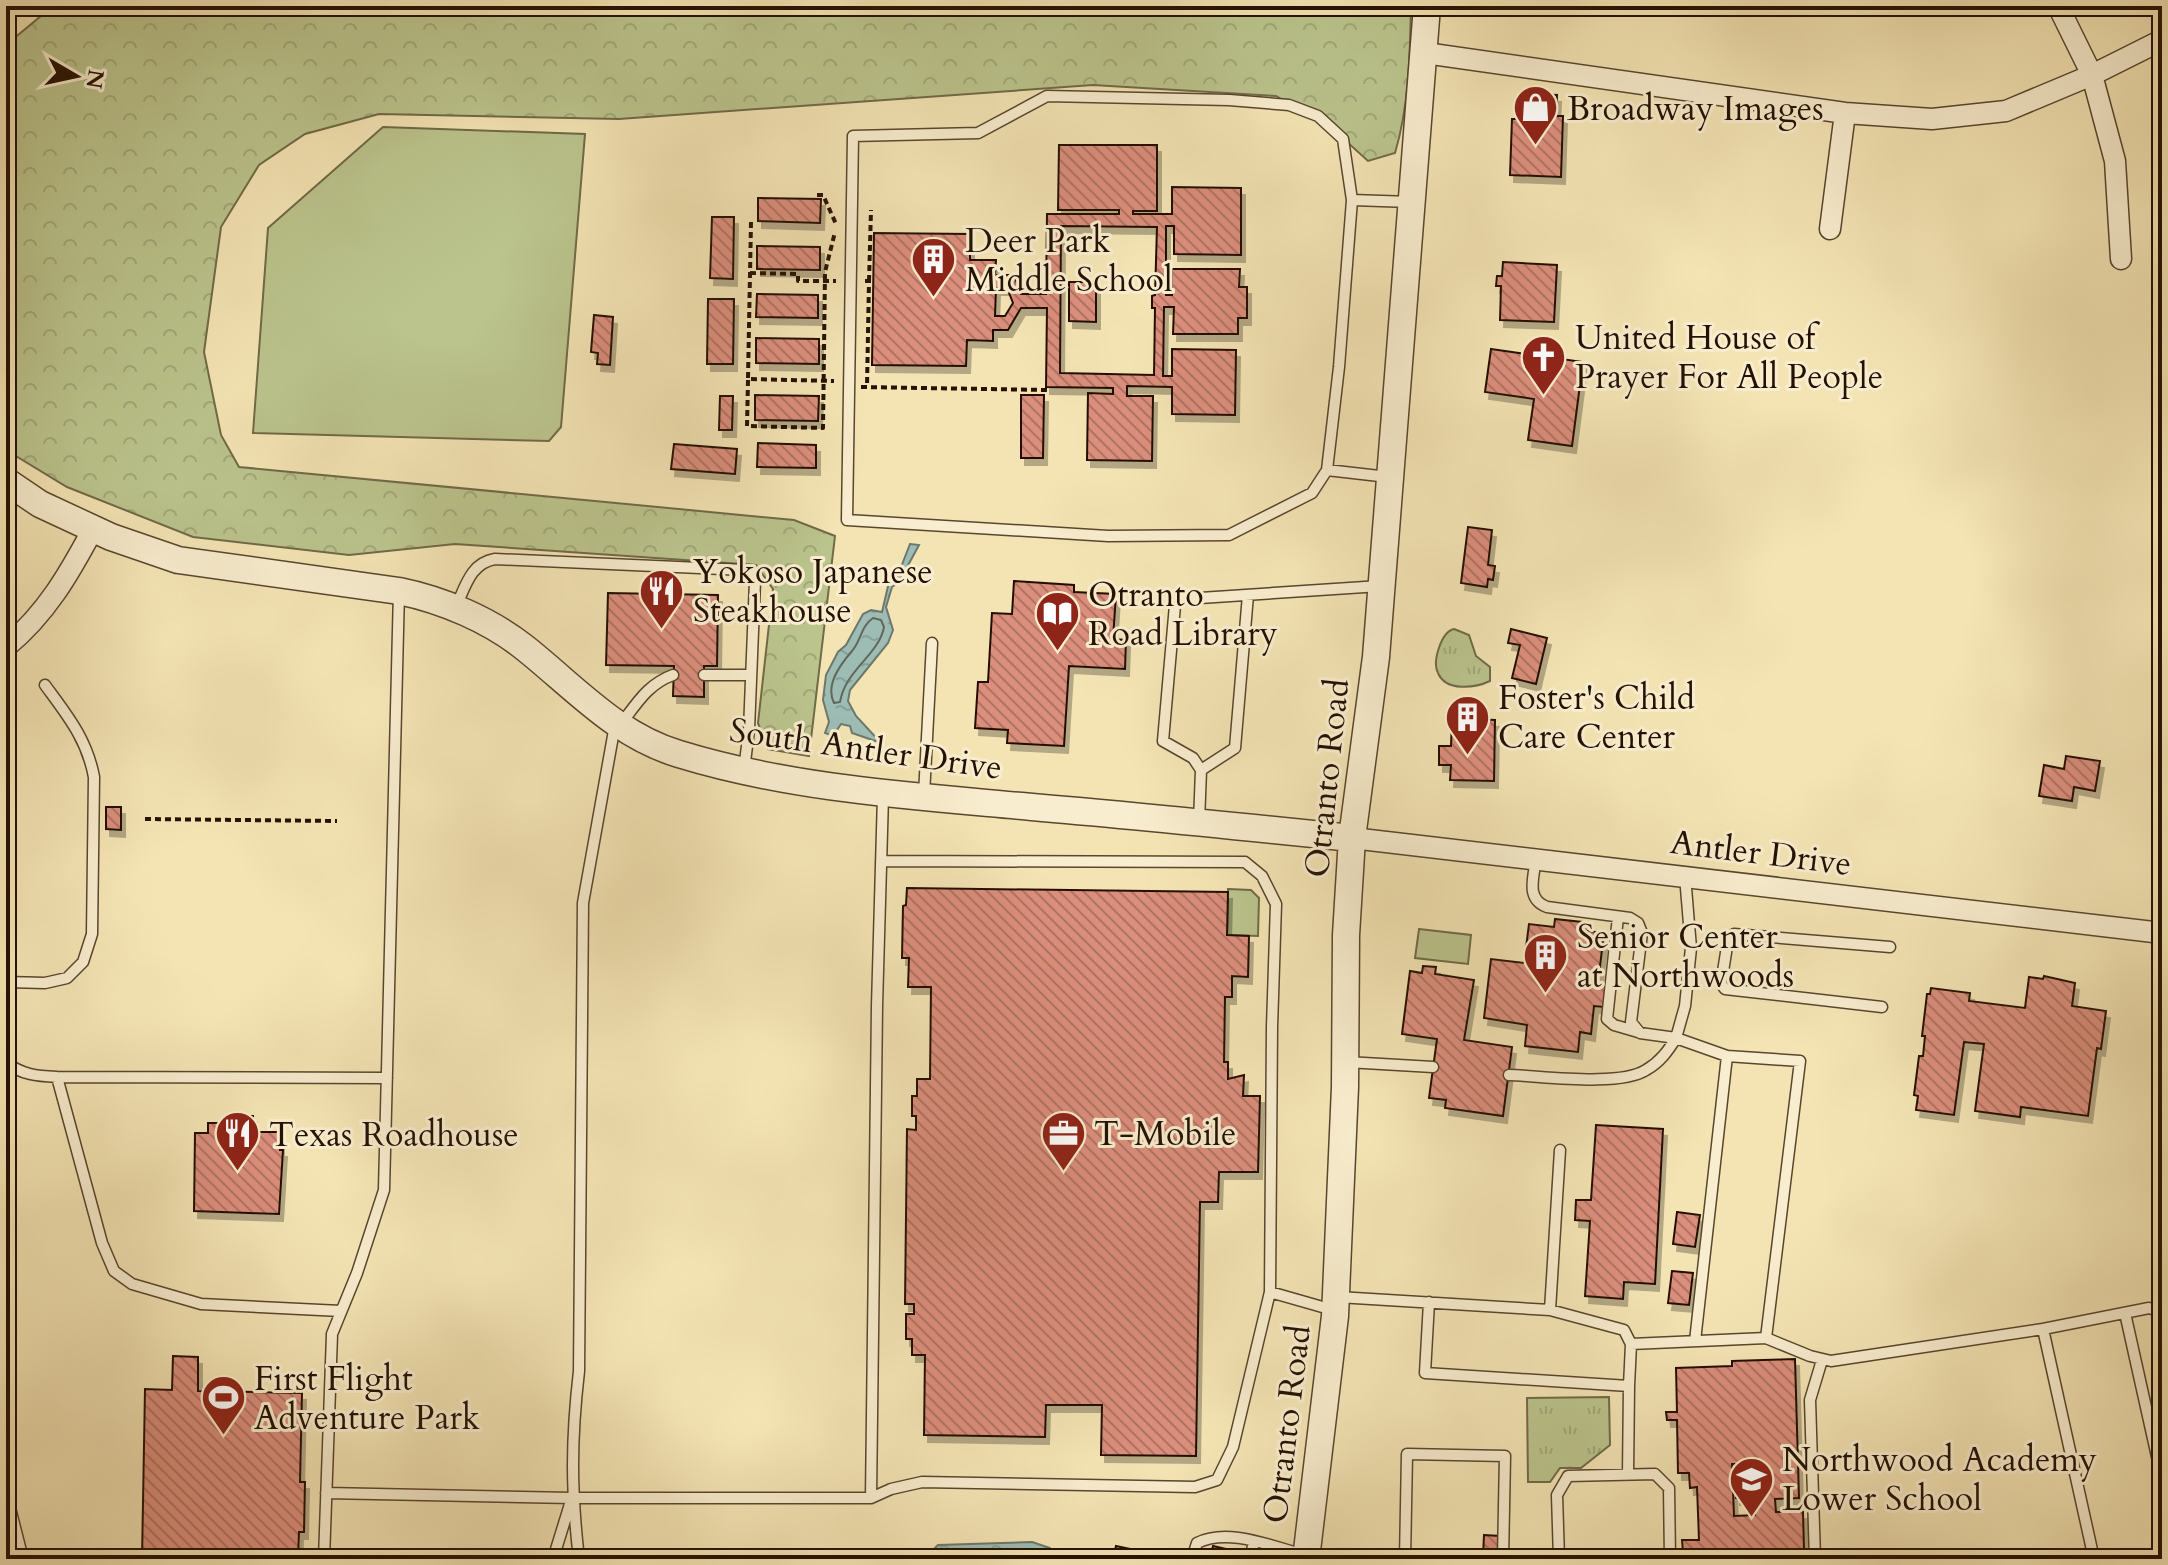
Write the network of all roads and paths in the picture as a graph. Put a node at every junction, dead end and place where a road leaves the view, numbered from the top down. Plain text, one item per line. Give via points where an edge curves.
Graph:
1 (1427, 6) edge
2 (2058, 6) edge
3 (2162, 40) edge
4 (1425, 53) junction
5 (2092, 75) junction
6 (1845, 113) junction
7 (817, 195) dead end
8 (1352, 200) junction
9 (1413, 202) junction
10 (871, 210) dead end
11 (1830, 229) dead end
12 (2121, 259) dead end
13 (869, 281) dead end
14 (748, 379) dead end
15 (1327, 470) junction
16 (1390, 477) junction
17 (6, 481) edge
18 (93, 529) junction
19 (1382, 586) junction
20 (399, 591) junction
21 (1248, 595) junction
22 (455, 609) junction
23 (932, 643) dead end
24 (6, 647) edge
25 (673, 675) dead end
26 (704, 675) dead end
27 (751, 675) junction
28 (45, 685) dead end
29 (617, 726) junction
30 (1201, 770) junction
31 (744, 772) junction
32 (883, 794) junction
33 (924, 797) junction
34 (145, 819) dead end
35 (337, 821) dead end
36 (1199, 822) junction
37 (1352, 838) junction
38 (1536, 858) junction
39 (881, 861) junction
40 (1685, 875) junction
41 (1618, 917) junction
42 (2162, 933) edge
43 (1890, 947) dead end
44 (6, 982) edge
45 (1882, 1007) dead end
46 (1640, 1033) junction
47 (1676, 1038) junction
48 (1727, 1056) junction
49 (6, 1062) edge
50 (1345, 1062) junction
51 (1433, 1067) dead end
52 (1509, 1075) dead end
53 (57, 1077) junction
54 (387, 1078) junction
55 (1560, 1150) dead end
56 (1270, 1292) junction
57 (1429, 1302) junction
58 (1336, 1303) junction
59 (1550, 1310) junction
60 (341, 1311) junction
61 (2162, 1312) edge
62 (2125, 1313) junction
63 (2043, 1329) junction
64 (1766, 1338) junction
65 (1695, 1341) junction
66 (1631, 1344) junction
67 (1822, 1360) junction
68 (1629, 1386) junction
69 (1628, 1474) junction
70 (2162, 1479) edge
71 (6, 1492) edge
72 (326, 1493) junction
73 (572, 1498) junction
74 (871, 1498) junction
75 (1254, 1542) junction
76 (1307, 1557) edge
77 (23, 1559) edge
78 (324, 1559) edge
79 (553, 1559) edge
80 (579, 1559) edge
81 (1192, 1559) edge
82 (1250, 1559) edge
83 (1405, 1559) edge
84 (1503, 1559) edge
85 (1559, 1559) edge
86 (1670, 1559) edge
87 (1815, 1559) edge
88 (2094, 1559) edge

1 - 4 street, Otranto Road
2 - 5 street
3 - 5 street
4 - 6 street
4 - 9 street, Otranto Road
5 - 6 street via 2006,111 1932,119
5 - 12 street via 2115,161
6 - 11 street
7 - 14 path via 827,200 836,225 825,272 823,428 747,426
8 - 9 lane
8 - 15 lane
8 - 15 lane via 1343,139 1318,116 1289,105 1047,96 978,133 853,136 847,520 1108,536 1229,535 1312,493
9 - 16 street, Otranto Road
10 - 13 path
15 - 16 lane
16 - 19 street, Otranto Road
17 - 18 street, South Antler Drive
18 - 20 street, South Antler Drive via 178,560
18 - 24 street via 65,582 39,617
19 - 21 lane
19 - 37 street, Otranto Road
20 - 22 street, South Antler Drive
20 - 54 lane
21 - 30 lane via 1235,748
21 - 30 lane via 1185,599 1175,605 1163,741 1193,758
22 - 27 lane via 472,571 495,559 745,570 755,581
22 - 29 street, South Antler Drive via 522,646
23 - 33 lane
25 - 29 lane via 647,689
26 - 27 lane
27 - 31 lane
28 - 44 lane via 77,727 92,766 92,934 83,962 67,978
29 - 31 street, South Antler Drive via 675,753
29 - 73 lane via 583,903 579,1371
30 - 36 lane
31 - 32 street, South Antler Drive
32 - 33 street, South Antler Drive
32 - 39 lane
33 - 36 street, South Antler Drive
34 - 35 path
36 - 37 street, South Antler Drive
37 - 38 street, Antler Drive
37 - 50 street, Otranto Road
38 - 40 street, Antler Drive
38 - 41 lane via 1532,894 1537,903
39 - 56 lane via 1245,862 1262,876 1276,904
39 - 74 lane
40 - 42 street, Antler Drive
40 - 47 lane via 1691,948
41 - 46 lane via 1638,923 1642,933 1631,1022
41 - 46 lane via 1607,1019
43 - 45 lane via 1734,934 1728,940 1721,984 1725,989
46 - 47 lane
47 - 48 lane
47 - 52 lane via 1662,1059 1623,1078
48 - 64 lane via 1800,1061
48 - 65 lane
49 - 53 lane via 33,1075
50 - 51 lane
50 - 58 street, Otranto Road
53 - 54 lane
53 - 60 lane via 114,1271 132,1284 201,1304
54 - 60 lane via 384,1190
55 - 59 lane
56 - 58 lane
56 - 74 lane via 1233,1447 1217,1480 1195,1487 922,1482
57 - 58 lane
57 - 59 lane
57 - 68 lane via 1425,1373
58 - 76 street, Otranto Road
59 - 66 lane via 1624,1330
60 - 72 lane via 332,1334
61 - 62 lane via 2149,1308
62 - 63 lane
62 - 70 lane
63 - 67 lane
63 - 88 lane
64 - 65 lane
64 - 67 lane
65 - 66 lane
66 - 68 lane
67 - 87 lane via 1810,1400
68 - 69 lane
69 - 85 lane via 1568,1476 1557,1495
69 - 86 lane via 1655,1474 1669,1488
71 - 77 lane
72 - 73 lane
72 - 78 lane
73 - 74 lane
73 - 79 lane
73 - 80 lane
75 - 76 lane
75 - 81 lane via 1210,1536 1197,1543
75 - 82 lane
83 - 84 lane via 1407,1454 1505,1456

